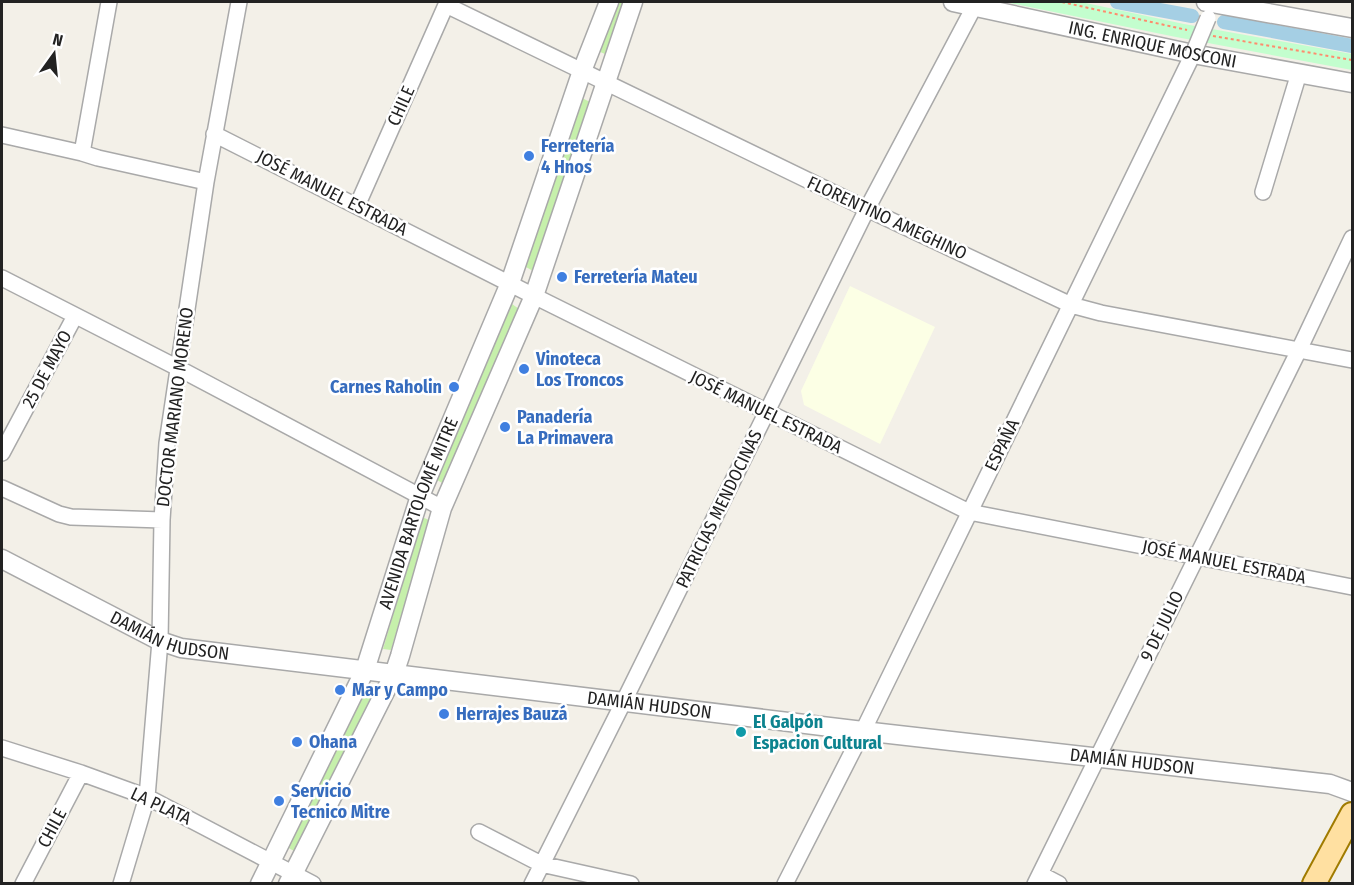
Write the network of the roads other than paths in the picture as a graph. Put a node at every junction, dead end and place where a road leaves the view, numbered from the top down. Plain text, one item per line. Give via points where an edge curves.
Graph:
1 (109, 2) edge
2 (239, 2) edge
3 (609, 2) edge
4 (633, 2) edge
5 (953, 2) edge
6 (1211, 2) edge
7 (446, 5) joint
8 (974, 7) junction
9 (1353, 28) edge
10 (1193, 54) junction
11 (582, 71) junction
12 (1299, 73) junction
13 (605, 82) junction
14 (1353, 83) edge
15 (214, 134) junction
16 (2, 135) edge
17 (82, 153) junction
18 (206, 182) junction
19 (1263, 192) dead end
20 (357, 206) junction
21 (867, 209) junction
22 (1353, 238) edge
23 (2, 278) edge
24 (510, 283) junction
25 (534, 296) junction
26 (1071, 305) junction
27 (75, 316) junction
28 (1299, 350) junction
29 (1353, 360) edge
30 (178, 368) junction
31 (766, 412) junction
32 (2, 453) edge
33 (2, 488) edge
34 (420, 496) junction
35 (442, 508) junction
36 (969, 512) junction
37 (162, 520) junction
38 (1196, 556) junction
39 (2, 559) edge
40 (1353, 587) edge
41 (160, 641) junction
42 (365, 670) junction
43 (394, 674) junction
44 (624, 701) junction
45 (863, 731) junction
46 (2, 748) edge
47 (1098, 758) junction
48 (81, 773) junction
49 (1353, 792) edge
50 (147, 797) junction
51 (1353, 814) edge
52 (479, 832) dead end
53 (271, 862) junction
54 (541, 864) junction
55 (291, 878) edge
56 (1038, 879) edge
57 (23, 884) edge
58 (121, 884) edge
59 (260, 884) edge
60 (313, 884) edge
61 (532, 884) edge
62 (631, 884) edge
63 (785, 884) edge
64 (1059, 884) edge
65 (1314, 884) edge

1 - 17 street
2 - 15 street, DOCTOR MARIANO MORENO
3 - 11 street, AVENIDA BARTOLOMÉ MITRE
4 - 13 street, AVENIDA BARTOLOMÉ MITRE
5 - 8 street, ING. ENRIQUE MOSCONI
6 - 9 street
6 - 10 street, ESPAÑA, bridge
7 - 11 street, FLORENTINO AMEGHINO
7 - 20 street, CHILE
8 - 10 street, ING. ENRIQUE MOSCONI
8 - 21 street, PATRICIAS MENDOCINAS
10 - 12 street, ING. ENRIQUE MOSCONI
10 - 26 street, ESPAÑA
11 - 13 street, FLORENTINO AMEGHINO
11 - 24 street, AVENIDA BARTOLOMÉ MITRE
12 - 14 street, ING. ENRIQUE MOSCONI
12 - 19 street
13 - 21 street, FLORENTINO AMEGHINO
13 - 25 street, AVENIDA BARTOLOMÉ MITRE
15 - 18 street, DOCTOR MARIANO MORENO
15 - 20 street, JOSÉ MANUEL ESTRADA
16 - 17 street
17 - 18 street
18 - 30 street, DOCTOR MARIANO MORENO
20 - 24 street, JOSÉ MANUEL ESTRADA
21 - 26 street, FLORENTINO AMEGHINO
21 - 31 street, PATRICIAS MENDOCINAS
22 - 28 street, 9 DE JULIO
23 - 27 street
24 - 25 street, JOSÉ MANUEL ESTRADA
24 - 34 street, AVENIDA BARTOLOMÉ MITRE
25 - 31 street, JOSÉ MANUEL ESTRADA
25 - 35 street, AVENIDA BARTOLOMÉ MITRE
26 - 28 street, FLORENTINO AMEGHINO
26 - 36 street, ESPAÑA
27 - 30 street
27 - 32 street, 25 DE MAYO
28 - 29 street, FLORENTINO AMEGHINO
28 - 38 street, 9 DE JULIO
30 - 34 street
30 - 37 street, DOCTOR MARIANO MORENO
31 - 36 street, JOSÉ MANUEL ESTRADA
31 - 44 street, PATRICIAS MENDOCINAS
33 - 37 street via 71,518
34 - 35 street
34 - 42 street, AVENIDA BARTOLOMÉ MITRE
35 - 43 street, AVENIDA BARTOLOMÉ MITRE
36 - 38 street, JOSÉ MANUEL ESTRADA
36 - 45 street, ESPAÑA
37 - 41 street, DOCTOR MARIANO MORENO
38 - 40 street, JOSÉ MANUEL ESTRADA
38 - 47 street, 9 DE JULIO
39 - 41 street, DAMIÁN HUDSON
41 - 42 street, DAMIÁN HUDSON via 181,648
41 - 50 street, DOCTOR MARIANO MORENO
42 - 43 street, DAMIÁN HUDSON
42 - 53 street, AVENIDA BARTOLOMÉ MITRE
43 - 44 street, DAMIÁN HUDSON
43 - 55 street, AVENIDA BARTOLOMÉ MITRE
44 - 45 street, DAMIÁN HUDSON
44 - 54 street, PATRICIAS MENDOCINAS
45 - 47 street, DAMIÁN HUDSON
45 - 63 street, ESPAÑA
46 - 48 street, LA PLATA
47 - 49 street, DAMIÁN HUDSON via 1330,784
47 - 56 street, 9 DE JULIO
48 - 50 street, LA PLATA
48 - 57 street, CHILE
50 - 53 street, LA PLATA
50 - 58 street, DOCTOR MARIANO MORENO
51 - 65 main road
52 - 54 street
53 - 55 street, LA PLATA
53 - 59 street, AVENIDA BARTOLOMÉ MITRE
54 - 61 street, PATRICIAS MENDOCINAS
54 - 62 street
55 - 60 street, LA PLATA
56 - 64 street

